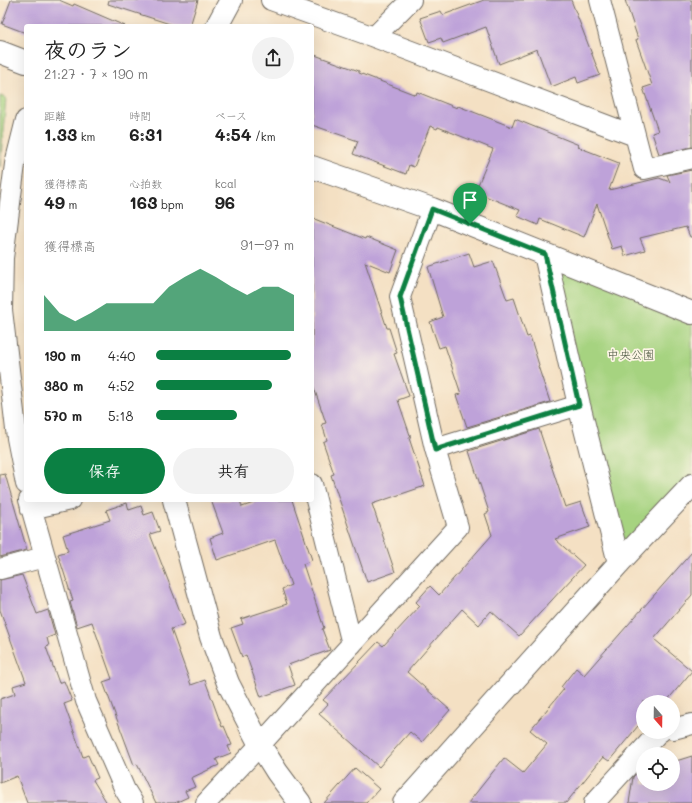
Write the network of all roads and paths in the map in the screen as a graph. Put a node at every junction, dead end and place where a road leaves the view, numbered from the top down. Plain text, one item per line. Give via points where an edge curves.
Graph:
1 (231, 0) edge
2 (271, 0) edge
3 (411, 0) edge
4 (600, 0) edge
5 (217, 24) edge
6 (374, 37) junction
7 (0, 52) edge
8 (24, 61) edge
9 (24, 128) edge
10 (635, 136) junction
11 (692, 158) edge
12 (314, 168) edge
13 (432, 209) junction
14 (545, 254) junction
15 (1, 311) edge
16 (692, 313) edge
17 (579, 405) junction
18 (435, 450) junction
19 (24, 474) edge
20 (692, 485) edge
21 (314, 492) edge
22 (50, 502) edge
23 (175, 502) edge
24 (30, 504) edge
25 (44, 557) junction
26 (619, 563) junction
27 (0, 569) edge
28 (352, 644) junction
29 (692, 724) edge
30 (680, 727) edge
31 (653, 739) edge
32 (260, 746) junction
33 (133, 803) edge
34 (206, 803) edge
35 (300, 803) edge
36 (404, 803) edge
37 (594, 803) edge

1 - 5 street
2 - 6 street
3 - 6 street
4 - 10 street
6 - 10 street
7 - 8 street
9 - 15 street via 15,164 3,258
10 - 11 street via 644,169
12 - 13 street
13 - 14 street
13 - 18 street via 400,297
14 - 16 street
14 - 17 street
15 - 19 street
17 - 18 street
17 - 26 street
18 - 28 street via 458,527
20 - 26 street
21 - 28 street
22 - 24 street
23 - 32 street via 210,636 228,684
24 - 25 street
25 - 27 street
25 - 33 street via 86,701
26 - 36 street
28 - 32 street
29 - 30 street
31 - 37 street
32 - 34 street
32 - 35 street

